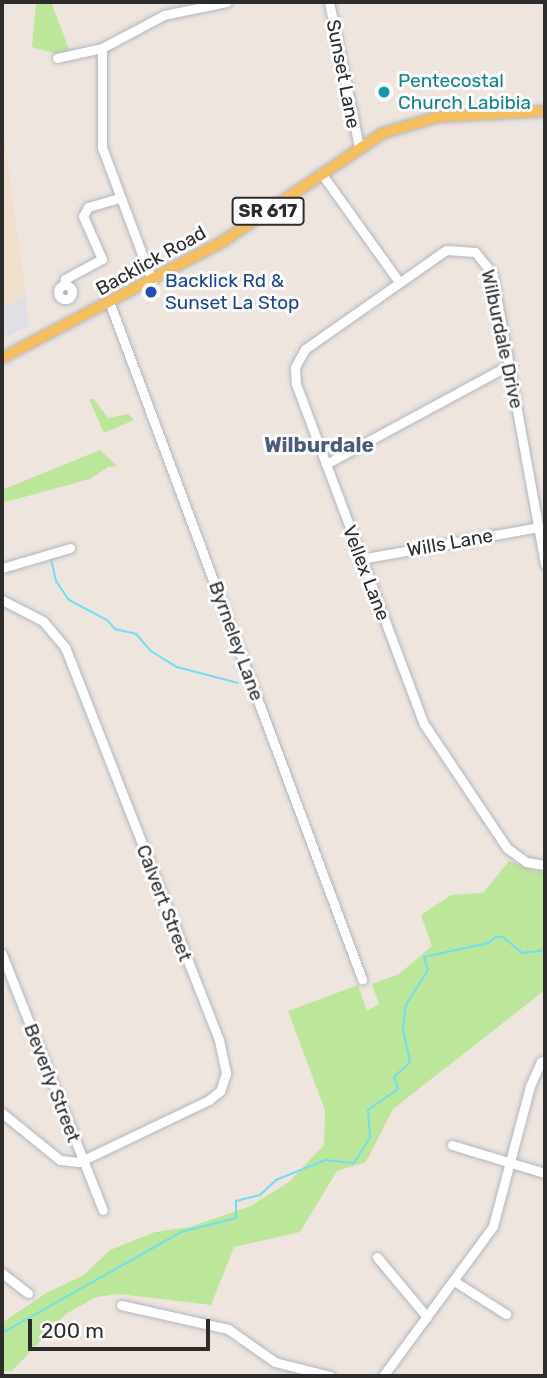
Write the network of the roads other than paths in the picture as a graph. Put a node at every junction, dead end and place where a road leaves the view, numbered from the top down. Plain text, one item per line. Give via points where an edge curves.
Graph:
1 (227, 2) edge
2 (329, 2) edge
3 (102, 48) junction
4 (57, 58) dead end
5 (545, 111) edge
6 (359, 147) junction
7 (321, 173) junction
8 (120, 198) junction
9 (152, 281) junction
10 (399, 282) junction
11 (64, 285) dead end
12 (110, 303) junction
13 (2, 358) edge
14 (509, 365) junction
15 (326, 464) junction
16 (538, 527) junction
17 (70, 548) dead end
18 (361, 559) junction
19 (545, 564) edge
20 (2, 568) edge
21 (2, 600) edge
22 (545, 865) edge
23 (2, 954) edge
24 (362, 979) dead end
25 (541, 1061) dead end
26 (2, 1113) edge
27 (452, 1145) dead end
28 (83, 1161) junction
29 (510, 1163) junction
30 (545, 1173) edge
31 (103, 1210) dead end
32 (377, 1257) dead end
33 (2, 1273) edge
34 (454, 1281) junction
35 (28, 1293) dead end
36 (121, 1305) dead end
37 (506, 1314) dead end
38 (427, 1317) junction
39 (330, 1376) edge
40 (383, 1376) edge

1 - 3 street via 164,15
2 - 6 street, Sunset Lane
3 - 4 street
3 - 8 street via 100,135
5 - 6 main road, Backlick Road / SR 617 via 432,117
6 - 7 main road, Backlick Road / SR 617
7 - 9 main road, Backlick Road / SR 617 via 222,242
7 - 10 street
8 - 9 street
8 - 11 street via 88,207 83,216 102,259 65,279
9 - 12 main road, Backlick Road / SR 617
10 - 14 street, Wilburdale Drive via 446,250 468,249 480,256 492,273
10 - 15 street, Vellex Lane via 311,345 297,361 296,384
12 - 13 main road, Backlick Road / SR 617
12 - 24 street, Byrneley Lane
14 - 15 street
14 - 16 street, Wilburdale Drive
15 - 18 street, Vellex Lane
16 - 18 street, Wills Lane
16 - 19 street, Wilburdale Drive
17 - 20 street
18 - 22 street, Vellex Lane via 428,730 507,848 526,862
21 - 28 street, Calvert Street via 43,621 65,647 226,1065 223,1085 209,1100
23 - 28 street, Beverly Street
25 - 29 street
26 - 28 street via 60,1160
27 - 29 street
28 - 31 street, Beverly Street
29 - 30 street
29 - 34 street via 493,1226
32 - 38 street
33 - 35 street
34 - 37 street
34 - 38 street
36 - 39 street via 218,1326 275,1362
38 - 40 street

